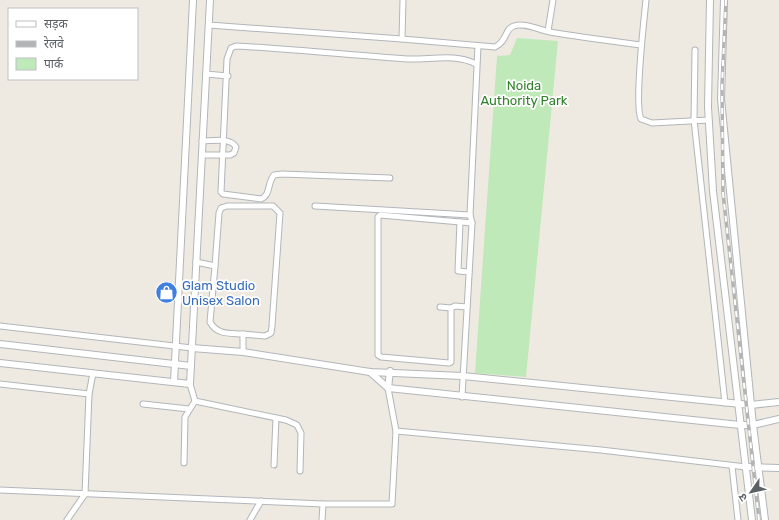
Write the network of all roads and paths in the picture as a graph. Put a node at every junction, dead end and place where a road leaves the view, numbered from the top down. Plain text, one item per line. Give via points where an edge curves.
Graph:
1 (193, 0) edge
2 (210, 0) edge
3 (404, 0) edge
4 (553, 0) edge
5 (646, 0) edge
6 (710, 0) edge
7 (724, 0) edge
8 (209, 25) junction
9 (548, 31) junction
10 (402, 39) junction
11 (641, 45) junction
12 (478, 46) junction
13 (695, 50) dead end
14 (476, 64) junction
15 (206, 74) junction
16 (228, 76) junction
17 (694, 120) junction
18 (709, 120) junction
19 (224, 140) junction
20 (202, 141) junction
21 (202, 155) junction
22 (223, 155) junction
23 (390, 178) dead end
24 (315, 206) dead end
25 (470, 215) junction
26 (460, 222) junction
27 (472, 223) junction
28 (196, 262) junction
29 (215, 266) junction
30 (469, 272) junction
31 (440, 307) dead end
32 (451, 308) junction
33 (467, 308) junction
34 (0, 326) edge
35 (242, 334) junction
36 (0, 344) edge
37 (176, 346) junction
38 (192, 348) junction
39 (243, 352) junction
40 (0, 363) edge
41 (174, 364) junction
42 (191, 366) junction
43 (390, 371) junction
44 (370, 372) junction
45 (94, 373) junction
46 (464, 376) junction
47 (174, 382) junction
48 (0, 384) edge
49 (190, 384) junction
50 (388, 388) junction
51 (89, 394) junction
52 (462, 397) junction
53 (195, 402) junction
54 (779, 402) edge
55 (725, 403) junction
56 (143, 404) dead end
57 (739, 404) junction
58 (751, 405) junction
59 (189, 409) junction
60 (276, 418) junction
61 (779, 419) edge
62 (740, 425) junction
63 (753, 425) junction
64 (396, 431) junction
65 (184, 463) dead end
66 (274, 465) dead end
67 (732, 466) junction
68 (746, 467) junction
69 (759, 467) junction
70 (779, 468) edge
71 (300, 471) dead end
72 (0, 490) edge
73 (85, 494) junction
74 (261, 501) junction
75 (323, 504) junction
76 (67, 520) edge
77 (250, 520) edge
78 (322, 520) edge
79 (738, 520) edge
80 (752, 520) edge
81 (765, 520) edge

1 - 37 street
2 - 8 street
3 - 10 street
4 - 9 street
5 - 11 street
6 - 18 street
7 - 58 street via 721,99
8 - 10 street
8 - 15 street
9 - 11 street
9 - 12 street via 520,25 512,26 507,30 501,44 494,47
10 - 12 street
11 - 17 street via 641,119 652,123
12 - 14 street
13 - 17 street
14 - 16 street via 459,58 407,59 236,46 229,52
14 - 25 street
15 - 16 street
15 - 20 street
16 - 19 street
17 - 18 street
17 - 55 street
18 - 57 street via 713,191
19 - 20 street
19 - 22 street
19 - 22 street via 236,147 234,153
20 - 21 street
21 - 22 street
21 - 28 street
22 - 23 street via 223,194 266,197 270,179 274,175 282,174
24 - 25 street
25 - 27 street
26 - 27 street
26 - 30 street via 458,271
26 - 32 street via 380,215 378,217 378,355 451,362
27 - 30 street
28 - 29 street
28 - 38 street
29 - 35 street via 210,322 214,329 222,333
29 - 35 street via 221,208 277,208 280,213 271,333 265,336
30 - 33 street
31 - 32 street
32 - 33 street
33 - 46 street
34 - 37 street
35 - 39 street
36 - 41 street
37 - 38 street
37 - 41 street
38 - 39 street
38 - 42 street
39 - 44 street
40 - 45 street
41 - 42 street
41 - 47 street
42 - 49 street
43 - 44 street
43 - 46 street
43 - 50 street
44 - 50 street
45 - 47 street
45 - 51 street
46 - 52 street
46 - 55 street
47 - 49 street
48 - 51 street
49 - 53 street
50 - 52 street
50 - 64 street
51 - 73 street
52 - 62 street
53 - 59 street
53 - 60 street
54 - 58 street
55 - 57 street
56 - 59 street
57 - 58 street
57 - 62 street
58 - 63 street
59 - 65 street via 184,417
60 - 66 street
60 - 71 street via 292,422 300,429
61 - 63 street
62 - 63 street
62 - 68 street
63 - 69 street
64 - 67 street via 601,450
64 - 75 street via 392,504
67 - 68 street
67 - 79 street
68 - 69 street
68 - 80 street
69 - 70 street
69 - 81 street
72 - 73 street
73 - 74 street
73 - 76 street
74 - 75 street
74 - 77 street
75 - 78 street

